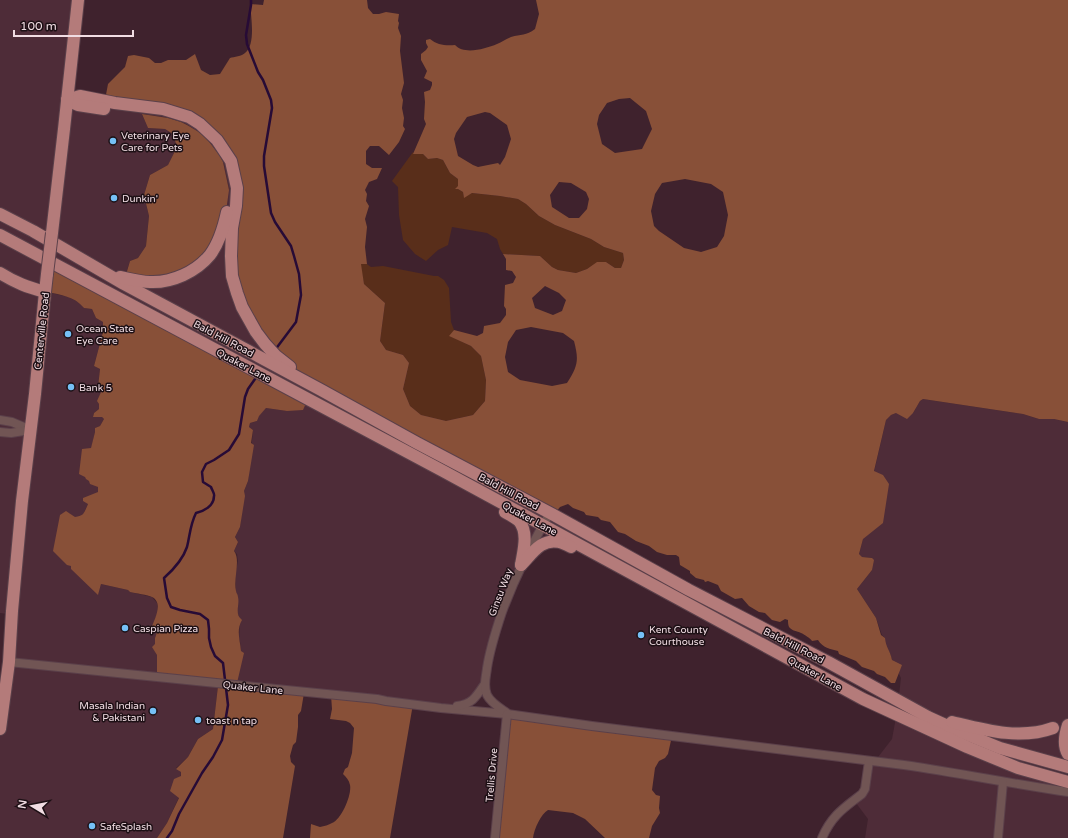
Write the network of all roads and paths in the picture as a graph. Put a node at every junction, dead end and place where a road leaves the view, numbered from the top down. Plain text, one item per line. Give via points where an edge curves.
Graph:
1 (78, 0) edge
2 (67, 100) junction
3 (0, 214) edge
4 (0, 235) edge
5 (0, 273) edge
6 (105, 273) junction
7 (44, 292) junction
8 (321, 390) junction
9 (0, 420) edge
10 (31, 430) junction
11 (0, 432) edge
12 (443, 471) junction
13 (550, 513) junction
14 (543, 525) junction
15 (608, 560) junction
16 (521, 565) junction
17 (9, 662) junction
18 (3, 680) edge
19 (484, 685) junction
20 (446, 708) junction
21 (507, 714) junction
22 (928, 717) junction
23 (1068, 725) edge
24 (1053, 728) dead end
25 (0, 729) edge
26 (1068, 754) edge
27 (869, 761) junction
28 (1068, 767) edge
29 (1003, 782) junction
30 (1068, 782) edge
31 (1068, 792) edge
32 (496, 838) edge
33 (822, 838) edge
34 (998, 838) edge

1 - 2 main road, Centerville Road
2 - 6 main road via 78,105 162,117 186,124 204,136 218,153 224,163 230,188 224,226 218,242 210,254 193,270 165,281 152,282 139,282
2 - 7 main road, Centerville Road, bridge
2 - 8 main road via 80,96 163,109 189,117 217,140 231,161 237,188 230,256 232,276 242,307 256,332 273,353
3 - 6 main road, Bald Hill Road
4 - 12 main road, Quaker Lane
5 - 7 main road via 28,288
6 - 8 main road, Bald Hill Road
7 - 10 main road, Centerville Road
8 - 13 main road, Bald Hill Road
9 - 10 street
10 - 11 street
10 - 17 main road, Centerville Road
12 - 14 main road, Quaker Lane
12 - 16 main road via 519,521 524,530
13 - 14 street, Ginsu Way
13 - 22 main road, Bald Hill Road
14 - 15 main road, Quaker Lane
14 - 16 street, Ginsu Way
15 - 16 main road via 559,542 548,542 538,547
15 - 30 main road, Quaker Lane via 863,699 1018,768
16 - 19 street, Ginsu Way via 494,634
17 - 18 main road, Centerville Road
17 - 20 street, Quaker Lane
18 - 25 main road, Centerville Road
19 - 20 street, Ginsu Way via 470,702
19 - 21 street via 490,699
20 - 21 street, Quaker Lane
21 - 27 street, Quaker Lane
21 - 32 street, Trellis Drive
22 - 24 main road via 1014,734
22 - 28 main road, Bald Hill Road via 1000,748
23 - 26 main road via 1065,742
27 - 29 street, Quaker Lane
27 - 33 street via 862,794 836,814
29 - 31 street, Quaker Lane
29 - 34 street

